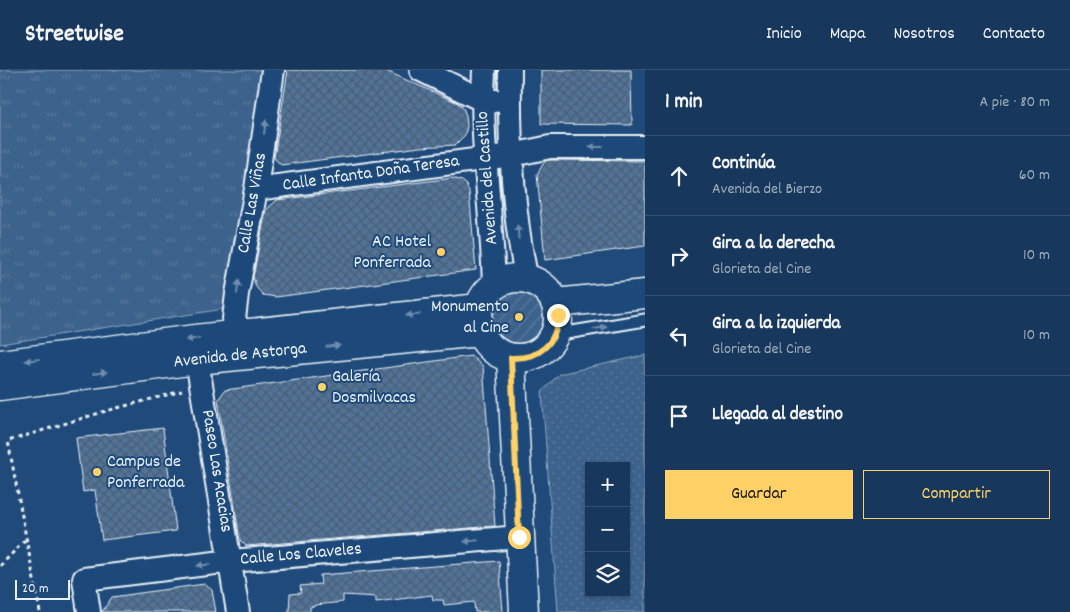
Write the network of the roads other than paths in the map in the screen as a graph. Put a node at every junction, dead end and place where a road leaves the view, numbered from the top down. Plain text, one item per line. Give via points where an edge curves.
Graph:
1 (273, 70) edge
2 (421, 70) edge
3 (484, 70) edge
4 (510, 70) edge
5 (482, 100) junction
6 (511, 101) junction
7 (645, 147) edge
8 (512, 155) junction
9 (485, 158) junction
10 (256, 189) junction
11 (527, 280) junction
12 (494, 286) junction
13 (634, 295) edge
14 (555, 318) junction
15 (479, 320) junction
16 (645, 320) edge
17 (242, 334) junction
18 (511, 358) junction
19 (0, 364) edge
20 (200, 373) junction
21 (0, 386) edge
22 (519, 537) junction
23 (231, 561) junction
24 (89, 612) edge
25 (238, 612) edge
26 (524, 612) edge

10 -> 1 street, Calle Las Viñas
2 - 5 street
3 - 5 street, Avenida del Castillo
4 - 6 street, Avenida del Castillo
5 - 6 street
5 - 9 street, Avenida del Castillo
6 - 8 street, Avenida del Castillo
7 -> 8 street, Calle Infanta Doña Teresa via 550,147
8 - 9 street, Calle Infanta Doña Teresa
11 -> 8 street, Avenida del Castillo via 519,244
9 - 10 street, Calle Infanta Doña Teresa
9 - 12 street, Avenida del Castillo
17 -> 10 street, Calle Las Viñas via 234,319
11 - 12 main road via 516,278
11 - 14 main road via 548,292
12 - 15 main road via 485,296
13 - 14 main road
14 -> 16 lane
14 - 18 main road via 547,346 524,358
15 -> 17 main road, Avenida de Astorga
15 - 18 main road via 484,341 500,355
20 -> 15 main road, Avenida de Astorga
17 -> 19 main road, Avenida de Astorga
18 - 22 main road
21 -> 20 main road, Avenida de Astorga
20 - 23 street, Paseo Las Acacias
22 -> 23 street, Calle Los Claveles
22 - 26 main road
23 -> 24 street, Calle Los Claveles via 84,579
23 - 25 street, Paseo Las Acacias

